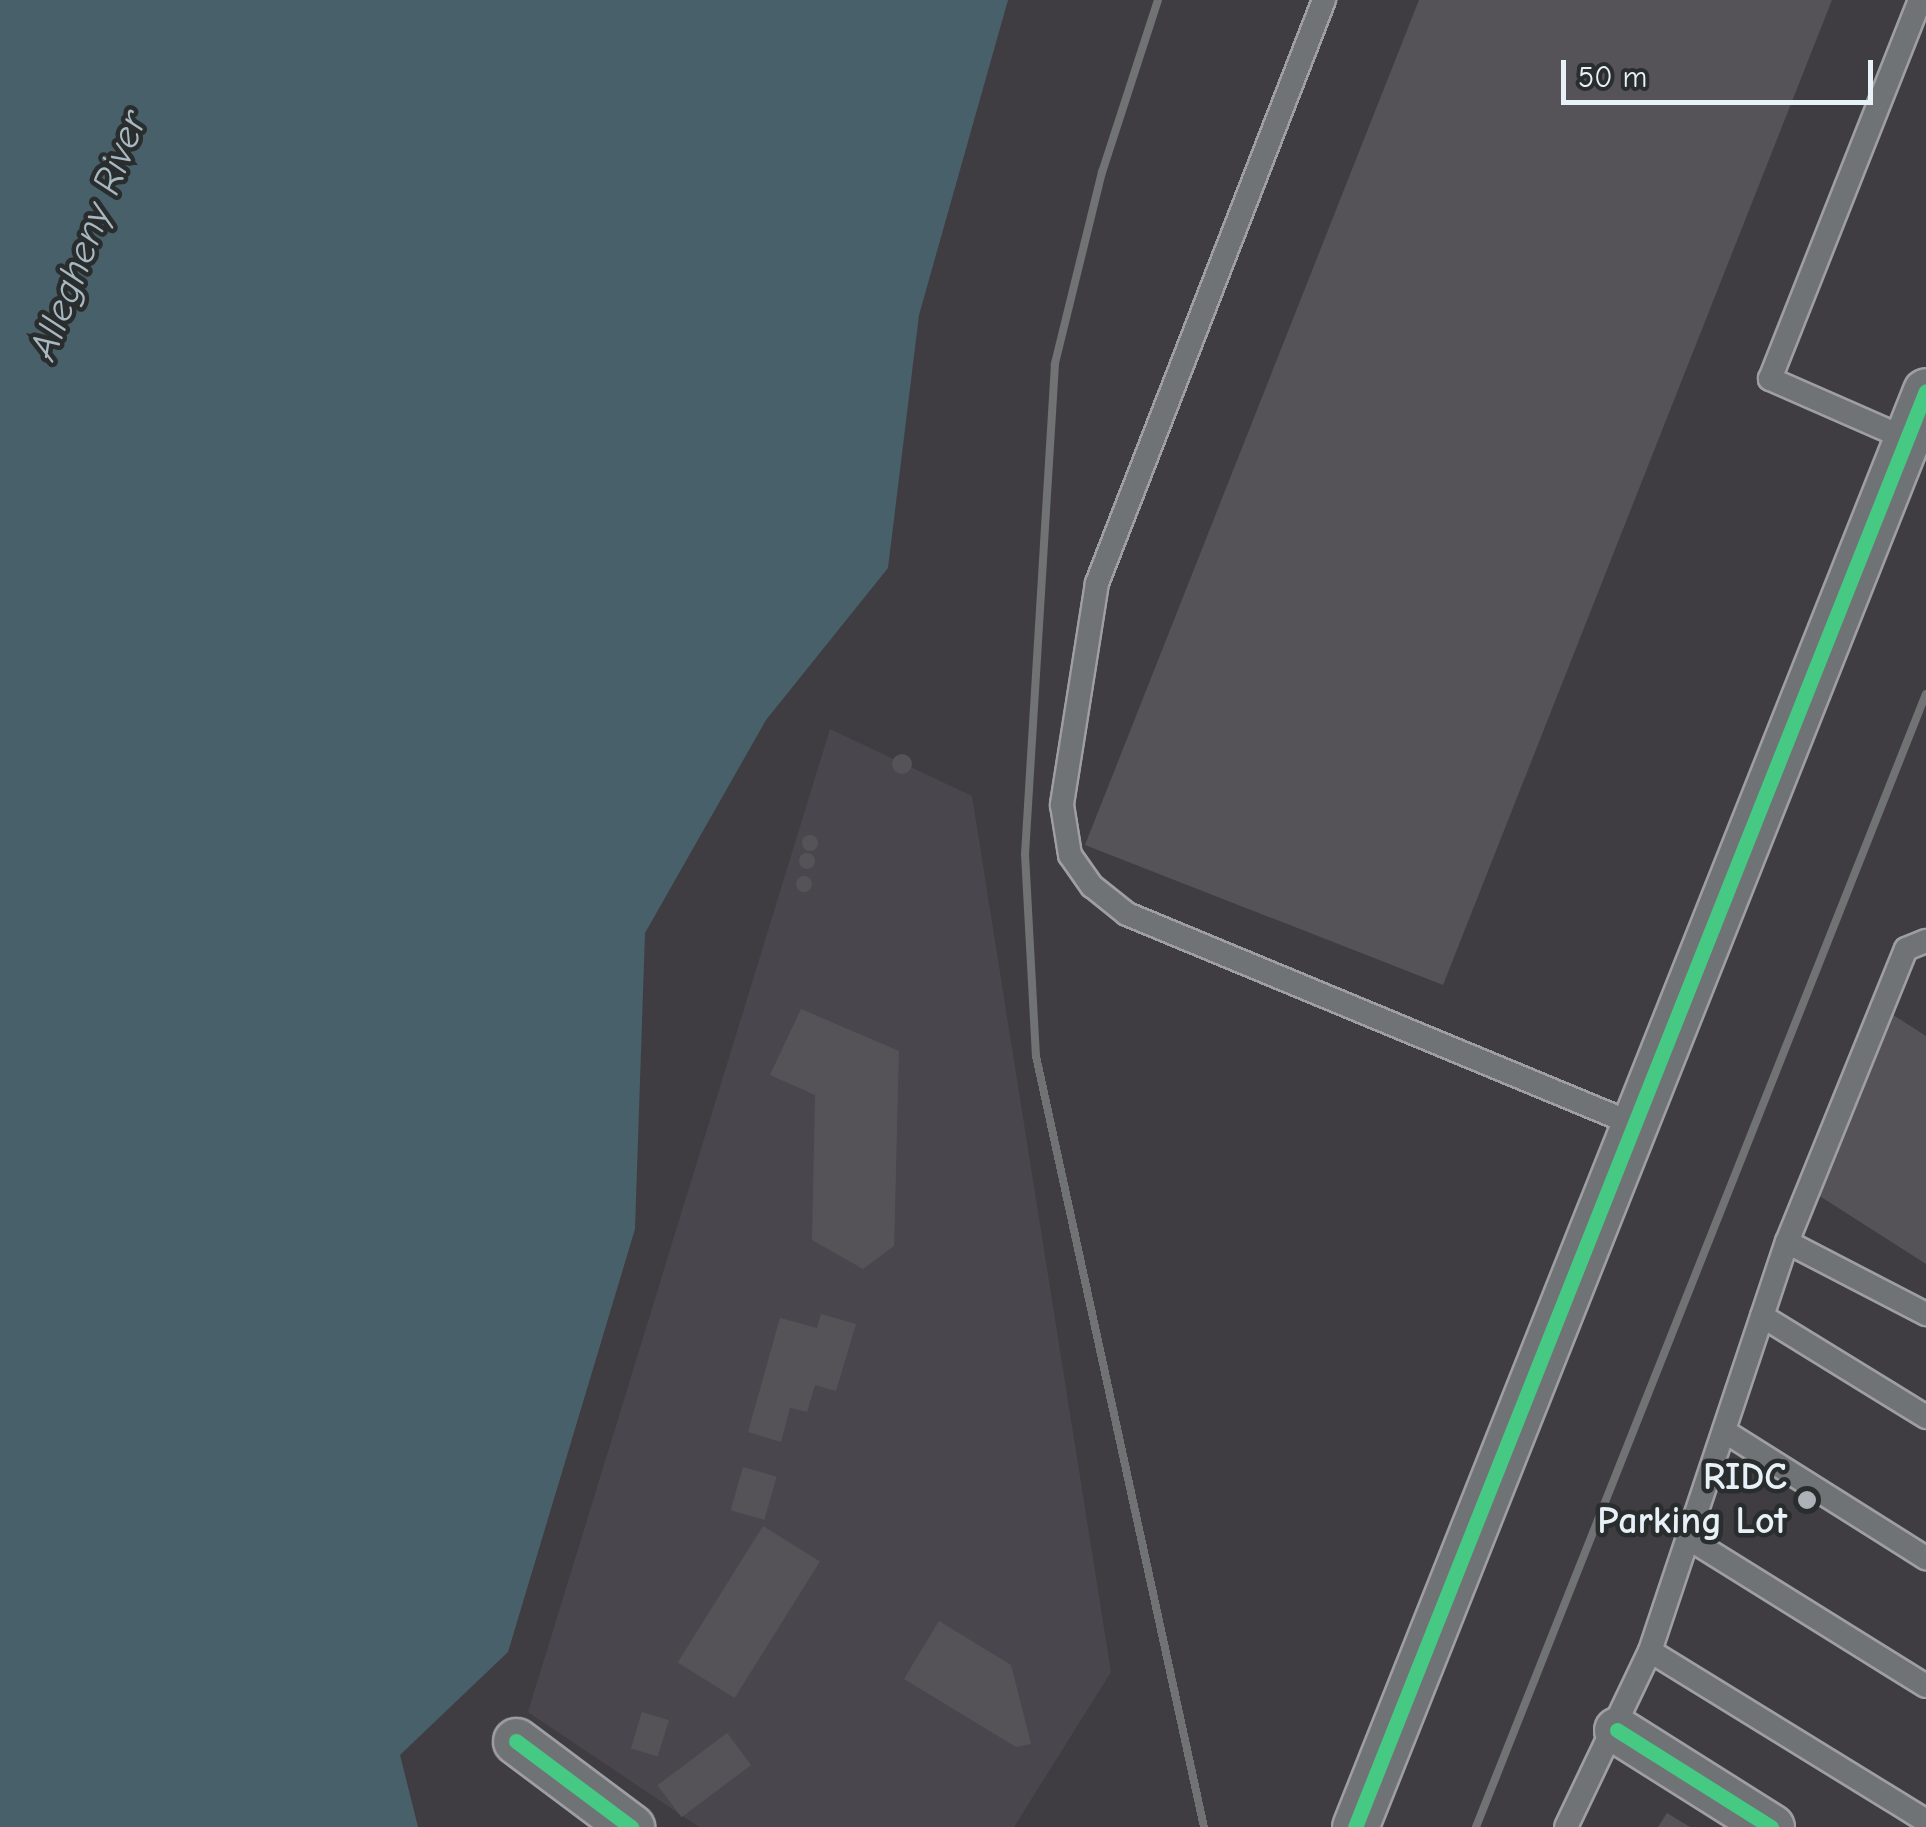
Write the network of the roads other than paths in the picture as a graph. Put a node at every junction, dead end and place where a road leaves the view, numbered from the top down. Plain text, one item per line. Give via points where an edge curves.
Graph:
1 (1324, 0) edge
2 (1920, 0) edge
3 (1926, 392) edge
4 (1907, 439) junction
5 (1926, 940) edge
6 (1638, 1126) junction
7 (1787, 1242) junction
8 (1926, 1314) edge
9 (1762, 1316) junction
10 (1926, 1417) edge
11 (1724, 1432) junction
12 (1688, 1538) junction
13 (1926, 1558) edge
14 (1650, 1651) junction
15 (1926, 1686) edge
16 (1617, 1730) junction
17 (516, 1741) dead end
18 (1926, 1821) edge
19 (631, 1827) edge
20 (1355, 1827) edge
21 (1566, 1827) edge
22 (1771, 1827) edge

1 - 6 lane via 1097,583 1062,805 1070,855 1092,886 1127,914
2 - 4 lane via 1770,379
3 - 4 street
4 - 6 street
5 - 7 lane via 1906,948
6 - 20 street
7 - 8 lane
7 - 9 lane
9 - 10 lane
9 - 11 lane
11 - 12 lane
11 - 13 lane
12 - 14 lane
12 - 15 lane
14 - 16 lane
14 - 18 lane
16 - 21 lane
16 - 22 street
17 - 19 street

